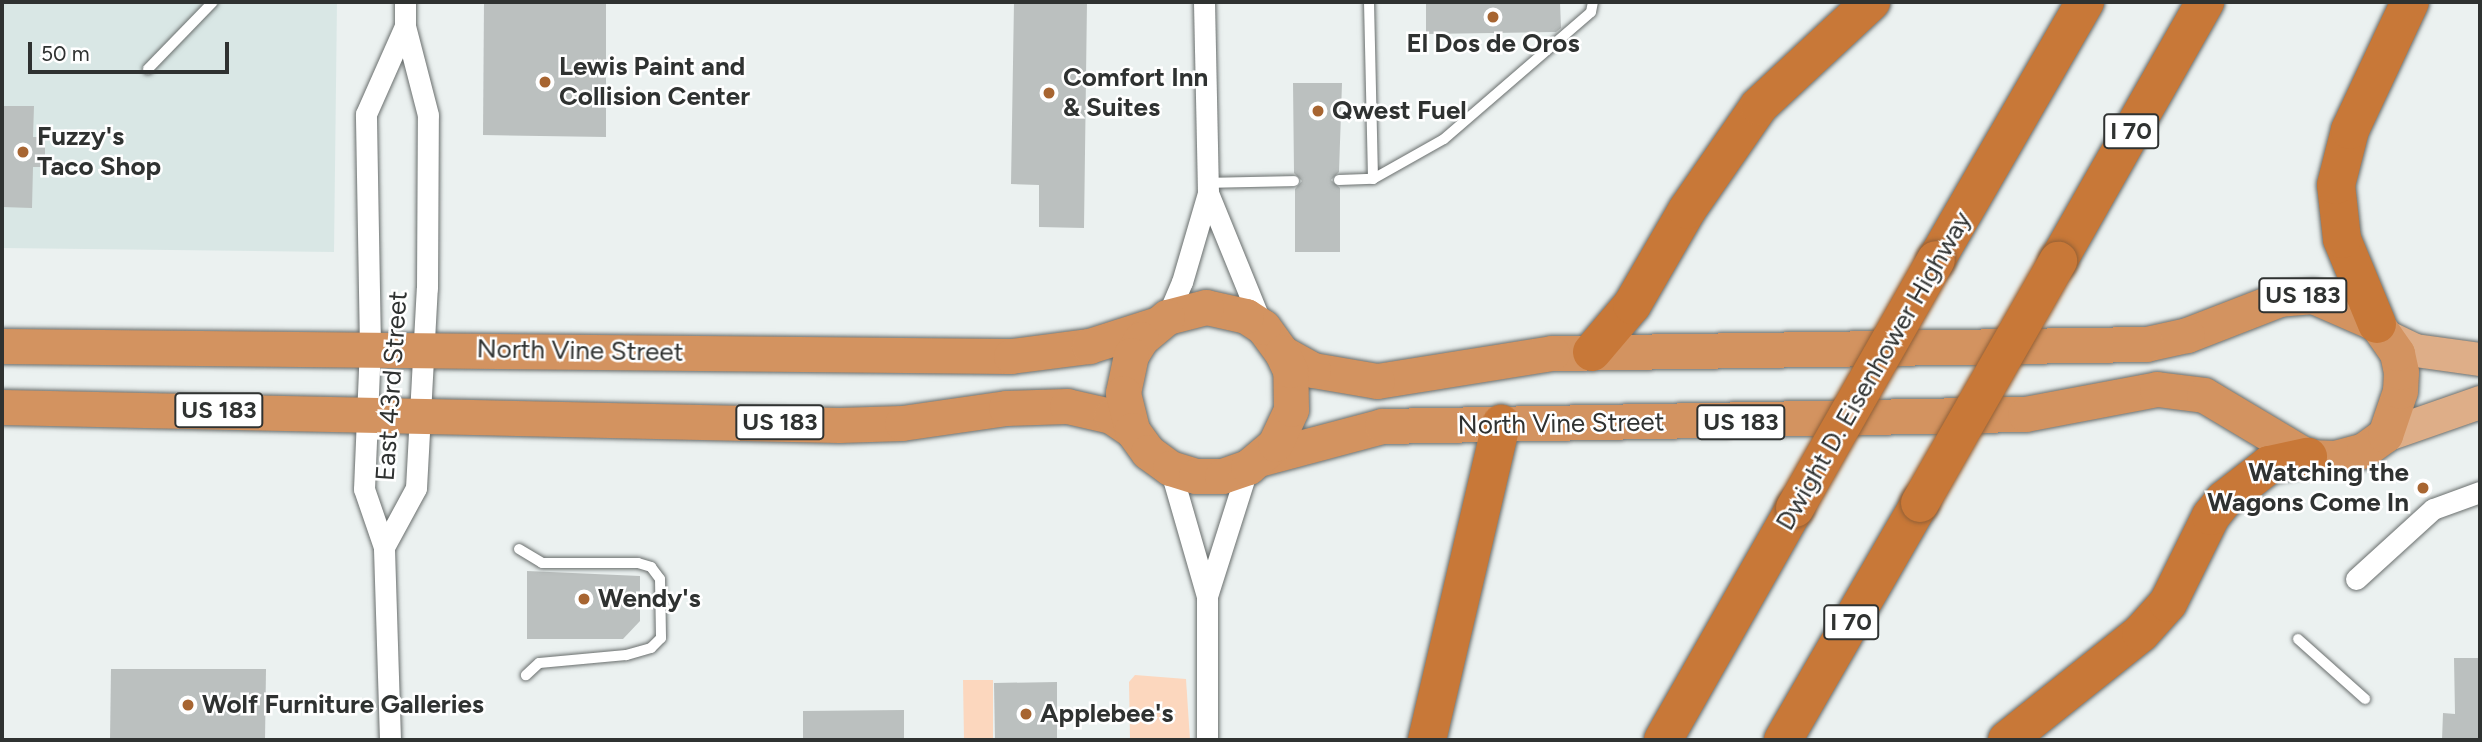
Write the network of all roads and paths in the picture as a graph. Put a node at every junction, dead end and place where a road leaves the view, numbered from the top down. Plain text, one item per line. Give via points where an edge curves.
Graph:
1 (213, 2) edge
2 (405, 2) edge
3 (1204, 2) edge
4 (1370, 2) edge
5 (1593, 2) edge
6 (1871, 2) edge
7 (2085, 2) edge
8 (2205, 2) edge
9 (2410, 2) edge
10 (405, 26) junction
11 (148, 69) dead end
12 (1373, 179) junction
13 (1339, 180) dead end
14 (1294, 181) dead end
15 (1207, 188) junction
16 (1161, 321) junction
17 (2382, 331) junction
18 (1273, 340) junction
19 (2, 346) edge
20 (370, 348) junction
21 (424, 348) junction
22 (1592, 352) junction
23 (2480, 359) edge
24 (2480, 402) edge
25 (2, 407) edge
26 (367, 412) junction
27 (421, 412) junction
28 (1501, 424) junction
29 (1132, 430) junction
30 (2385, 435) junction
31 (2308, 457) junction
32 (1255, 462) junction
33 (1170, 468) junction
34 (2480, 492) edge
35 (384, 547) junction
36 (519, 550) dead end
37 (2356, 579) dead end
38 (1207, 596) junction
39 (2298, 639) dead end
40 (526, 675) dead end
41 (2365, 699) dead end
42 (390, 740) edge
43 (1207, 740) edge
44 (1427, 740) edge
45 (1663, 740) edge
46 (1783, 740) edge
47 (2007, 740) edge

1 - 11 lane
2 - 10 street, East 43rd Street
3 - 15 street
4 - 12 lane
5 - 12 lane via 1591,12 1444,139
6 - 22 highway via 1759,106 1687,210 1632,304
7 - 45 highway, Dwight D. Eisenhower Highway, bridge
8 - 46 highway, I 70, bridge
9 - 17 highway via 2350,130 2336,185 2342,239
10 - 20 street, East 43rd Street via 366,114
10 - 21 street, East 43rd Street via 428,115
12 - 13 lane
14 - 15 lane
15 - 16 street via 1182,282
15 - 18 street
16 - 18 highway via 1206,307 1227,309
16 - 21 highway, North Vine Street via 1089,346 1011,356
16 - 29 highway via 1131,355 1125,373 1124,402
17 - 22 highway, US 183 via 2330,300 2298,295 2187,335 2146,344
17 - 23 main road, US 183 via 2415,350
17 - 30 highway via 2401,372 2400,391
18 - 22 highway, US 183 via 1313,370 1377,381 1517,356
18 - 32 highway via 1290,370 1291,409 1280,435
19 - 20 highway, North Vine Street
20 - 21 highway, North Vine Street
20 - 26 street, East 43rd Street
21 - 27 street, East 43rd Street
24 - 30 main road
25 - 26 highway, US 183
26 - 27 highway, US 183
26 - 35 street, East 43rd Street via 365,489
27 - 29 highway, US 183 via 478,418 839,425 1067,406 1111,415
27 - 35 street, East 43rd Street via 416,488
28 - 31 highway, North Vine Street / US 183 via 2025,414 2157,389 2204,395
28 - 32 highway, North Vine Street / US 183 via 1382,426
28 - 44 highway
29 - 33 highway via 1148,452
30 - 31 highway via 2364,450 2335,458
31 - 47 highway via 2269,465 2224,500 2211,516 2168,603 2141,633
32 - 33 highway via 1222,476 1196,476
32 - 38 street
33 - 38 street
34 - 37 street via 2433,509
35 - 42 street
36 - 40 lane via 542,563 638,563 651,567 660,579 661,638 651,648 626,655 538,663
38 - 43 street
39 - 41 lane

